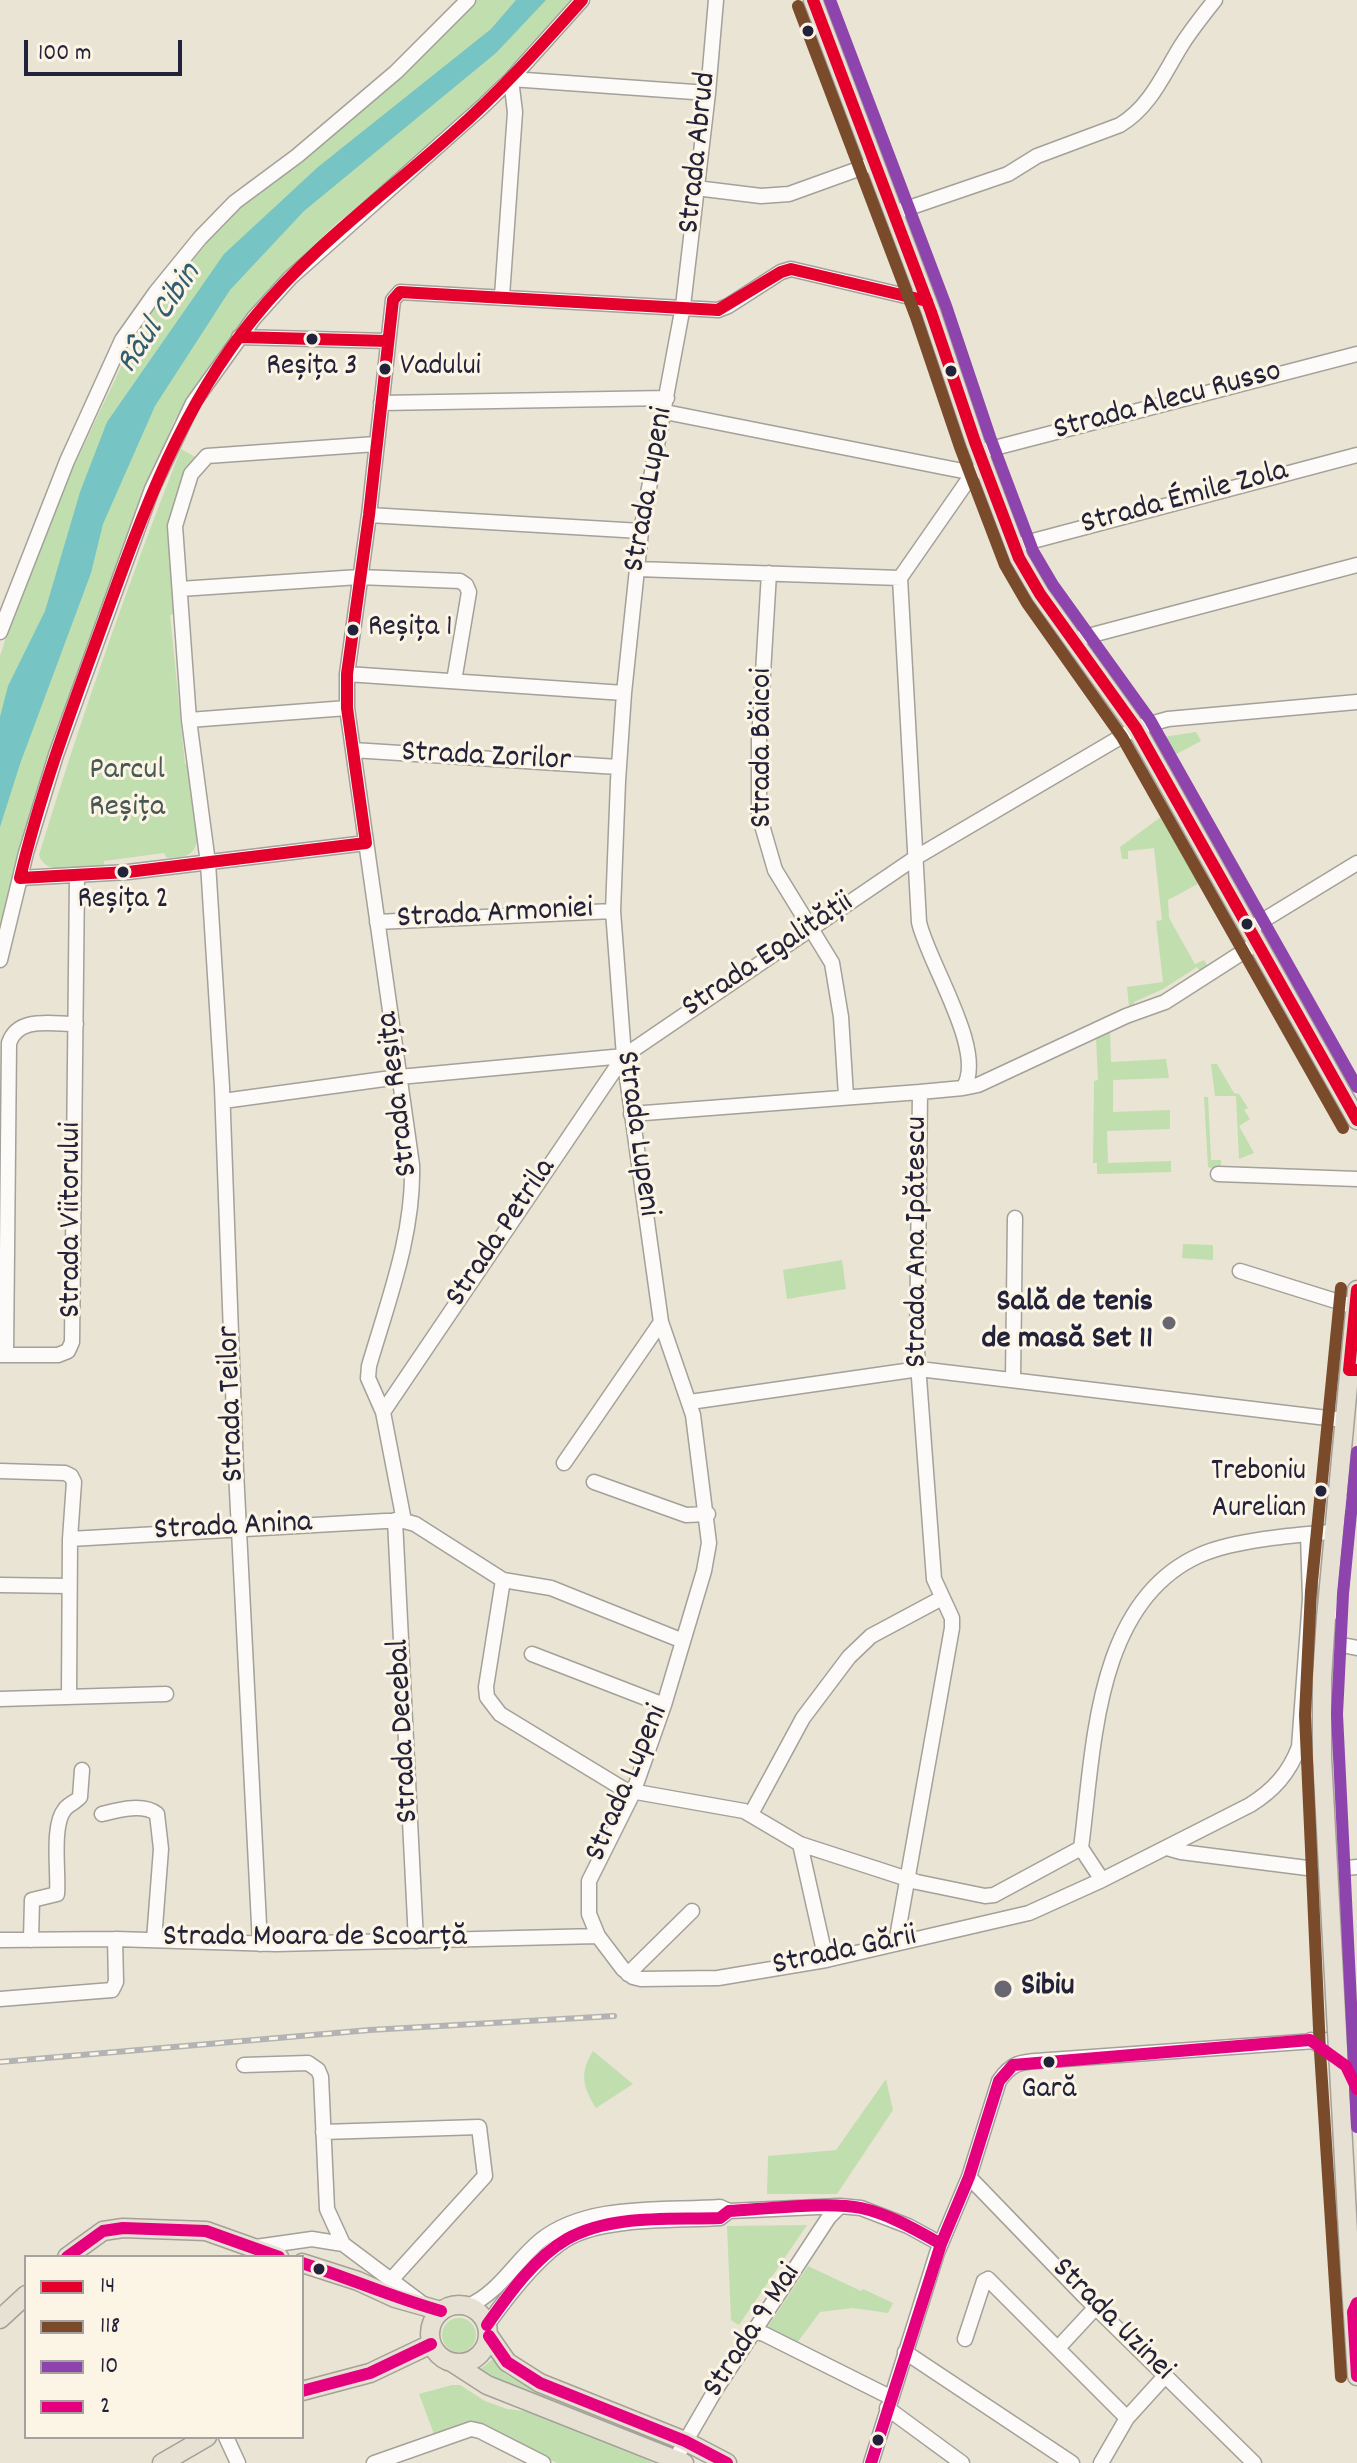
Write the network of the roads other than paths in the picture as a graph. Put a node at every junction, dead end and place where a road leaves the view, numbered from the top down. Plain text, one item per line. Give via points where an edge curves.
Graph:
1 (468, 0) edge
2 (582, 0) edge
3 (716, 0) edge
4 (813, 0) edge
5 (1215, 0) edge
6 (511, 79) junction
7 (708, 93) junction
8 (875, 163) junction
9 (696, 188) junction
10 (894, 213) junction
11 (502, 296) junction
12 (927, 301) junction
13 (683, 306) junction
14 (239, 337) junction
15 (387, 341) junction
16 (1357, 354) edge
17 (381, 403) junction
18 (666, 405) junction
19 (376, 444) junction
20 (1357, 455) edge
21 (978, 464) junction
22 (369, 515) junction
23 (641, 531) junction
24 (1014, 546) junction
25 (1357, 565) edge
26 (637, 569) junction
27 (769, 573) junction
28 (359, 577) junction
29 (900, 578) junction
30 (180, 589) junction
31 (0, 632) edge
32 (1073, 640) junction
33 (347, 674) junction
34 (454, 681) junction
35 (624, 693) junction
36 (1357, 702) edge
37 (347, 708) junction
38 (189, 720) junction
39 (1136, 728) junction
40 (353, 750) junction
41 (618, 767) junction
42 (366, 843) junction
43 (915, 858) junction
44 (208, 863) junction
45 (1357, 863) edge
46 (77, 877) junction
47 (20, 878) junction
48 (613, 911) junction
49 (377, 922) junction
50 (811, 927) junction
51 (1253, 936) junction
52 (0, 960) edge
53 (76, 1024) junction
54 (624, 1056) junction
55 (399, 1077) junction
56 (8, 1081) junction
57 (963, 1088) junction
58 (1340, 1088) junction
59 (920, 1092) junction
60 (846, 1096) junction
61 (223, 1101) junction
62 (1357, 1101) edge
63 (0, 1109) edge
64 (631, 1114) junction
65 (1357, 1119) edge
66 (1218, 1174) dead end
67 (1357, 1179) edge
68 (1015, 1218) dead end
69 (1240, 1271) dead end
70 (1356, 1298) edge
71 (661, 1322) junction
72 (3, 1355) edge
73 (919, 1369) junction
74 (1353, 1370) edge
75 (1013, 1379) junction
76 (690, 1402) junction
77 (383, 1412) junction
78 (1344, 1420) junction
79 (564, 1463) dead end
80 (0, 1471) edge
81 (594, 1482) dead end
82 (1335, 1502) junction
83 (1357, 1504) edge
84 (708, 1514) junction
85 (400, 1520) junction
86 (240, 1529) junction
87 (1332, 1532) junction
88 (1308, 1534) junction
89 (70, 1539) junction
90 (503, 1580) junction
91 (0, 1585) edge
92 (69, 1586) junction
93 (1327, 1593) junction
94 (942, 1598) junction
95 (683, 1641) junction
96 (1357, 1648) edge
97 (532, 1654) dead end
98 (166, 1694) dead end
99 (69, 1696) junction
100 (0, 1699) edge
101 (664, 1705) junction
102 (82, 1770) dead end
103 (633, 1793) junction
104 (102, 1814) dead end
105 (751, 1814) junction
106 (800, 1844) junction
107 (1081, 1848) junction
108 (1167, 1848) junction
109 (1357, 1867) edge
110 (908, 1879) junction
111 (1102, 1880) junction
112 (692, 1911) dead end
113 (598, 1936) junction
114 (115, 1939) junction
115 (0, 1940) edge
116 (31, 1940) junction
117 (154, 1940) junction
118 (416, 1941) junction
119 (896, 1943) junction
120 (260, 1944) junction
121 (826, 1960) junction
122 (628, 1974) junction
123 (0, 1999) edge
124 (1357, 2038) edge
125 (1310, 2040) junction
126 (244, 2065) dead end
127 (1357, 2066) edge
128 (1357, 2083) edge
129 (1357, 2089) edge
130 (323, 2132) junction
131 (969, 2177) junction
132 (840, 2206) junction
133 (327, 2209) junction
134 (729, 2211) junction
135 (312, 2239) junction
136 (343, 2244) junction
137 (941, 2244) junction
138 (249, 2248) junction
139 (70, 2255) edge
140 (272, 2255) edge
141 (304, 2264) edge
142 (391, 2280) junction
143 (24, 2297) edge
144 (468, 2306) junction
145 (1096, 2307) junction
146 (1355, 2308) edge
147 (433, 2309) junction
148 (0, 2319) edge
149 (488, 2330) junction
150 (753, 2331) junction
151 (965, 2339) dead end
152 (431, 2344) junction
153 (1058, 2348) junction
154 (905, 2352) junction
155 (453, 2363) junction
156 (1166, 2375) junction
157 (1357, 2376) edge
158 (304, 2390) edge
159 (888, 2402) junction
160 (1127, 2418) junction
161 (204, 2439) edge
162 (227, 2439) edge
163 (685, 2441) junction
164 (677, 2462) edge
165 (162, 2463) edge
166 (238, 2463) edge
167 (374, 2463) edge
168 (543, 2463) edge
169 (727, 2463) edge
170 (871, 2463) edge
171 (962, 2463) edge
172 (1072, 2463) edge
173 (1101, 2463) edge
174 (1254, 2463) edge

1 - 31 street via 396,72 235,202 156,292 115,354
2 - 6 street
3 - 7 street, Strada Abrud
4 - 8 main road
5 - 10 street via 1146,104 1131,118 1037,156 1008,174
6 - 7 street
6 - 11 street via 515,112
6 - 14 street via 304,264
7 - 9 street, Strada Abrud
8 - 9 street via 789,194
8 - 10 main road
9 - 13 street, Strada Abrud
10 - 12 main road
11 - 13 street
11 - 15 street, Strada Reșița via 400,292 393,300
12 - 13 street via 791,269 728,306
12 - 21 main road
13 - 18 street, Strada Lupeni
14 - 15 street
14 - 47 street via 193,403 152,489 56,755
15 - 17 street, Strada Reșița
16 - 21 street, Strada Alecu Russo
17 - 18 street
17 - 19 street, Strada Reșița
18 - 21 street
18 - 23 street, Strada Lupeni
19 - 22 street, Strada Reșița
19 - 30 street via 207,456 191,474 175,526
20 - 24 street, Strada Émile Zola
21 - 24 main road
21 - 29 street
22 - 23 street
22 - 28 street, Strada Reșița
23 - 26 street, Strada Lupeni
24 - 32 main road
25 - 32 street
26 - 27 street
26 - 35 street, Strada Lupeni
27 - 29 street
27 - 50 street, Strada Băicoi via 759,815 775,870
28 - 30 street
28 - 33 street, Strada Reșița
28 - 34 street via 466,585
29 - 43 street, Strada Ana Ipătescu
30 - 38 street
32 - 39 main road
33 - 34 street
33 - 37 street, Strada Reșița
34 - 35 street
35 - 41 street, Strada Lupeni
36 - 39 street, Strada Egalității via 1160,719
37 - 38 street
37 - 40 street, Strada Reșița
38 - 44 street
39 - 43 street, Strada Egalității
39 - 51 main road
40 - 41 street, Strada Zorilor
40 - 42 street, Strada Reșița
41 - 48 street, Strada Lupeni
42 - 44 street
42 - 49 street, Strada Reșița
43 - 50 street, Strada Egalității
43 - 57 street, Strada Ana Ipătescu via 922,934 965,1038 968,1076
44 - 46 street
44 - 61 street, Strada Teilor
45 - 51 street
46 - 47 street
46 - 53 street, Strada Viitorului
47 - 52 street
48 - 49 street, Strada Armoniei
48 - 54 street, Strada Lupeni
49 - 55 street, Strada Reșița
50 - 54 street, Strada Egalității
50 - 60 street, Strada Băicoi via 835,974
51 - 57 street via 1165,1002
51 - 58 main road
53 - 56 street, Strada Viitorului via 18,1028 9,1043
53 - 72 street, Strada Viitorului via 72,1342 64,1354
54 - 55 street
54 - 64 street, Strada Lupeni
54 - 77 street, Strada Petrila
55 - 61 street
55 - 77 street, Strada Reșița via 413,1188 398,1268 369,1366 368,1378
56 - 63 street
56 - 72 street, Strada Viitorului
57 - 59 street, Strada Ana Ipătescu
58 - 62 main road
58 - 65 main road
59 - 60 street
59 - 73 street, Strada Ana Ipătescu
60 - 64 street
61 - 86 street, Strada Teilor
64 - 71 street, Strada Lupeni
66 - 67 street
68 - 75 street
69 - 70 street
70 - 74 main road
71 - 76 street, Strada Lupeni
71 - 79 street
73 - 75 street
73 - 76 street
73 - 94 street, Strada Ana Ipătescu via 934,1579
74 - 78 main road
75 - 78 street
76 - 84 street, Strada Lupeni
77 - 85 street, Strada Reșița
78 - 82 main road
80 - 89 street via 71,1476
81 - 84 street via 686,1515
82 - 83 street
82 - 87 main road
84 - 95 street, Strada Lupeni via 708,1557
85 - 86 street, Strada Anina
85 - 90 street via 422,1528
85 - 118 street, Strada Decebal
86 - 89 street, Strada Anina
86 - 120 street, Strada Teilor
87 - 88 street
87 - 93 main road
88 - 107 street via 1201,1554 1173,1571 1140,1607 1119,1644 1100,1697
88 - 108 street, Strada Gării via 1302,1731 1293,1763 1266,1795
89 - 92 street
90 - 95 street via 551,1588
90 - 103 street via 487,1697 510,1721
91 - 92 street
92 - 99 street
93 - 96 street via 1339,1609 1337,1644
93 - 146 main road, bridge via 1322,1757
94 - 105 street via 871,1636 849,1657 803,1718
94 - 110 street, Strada Ana Ipătescu via 952,1628
95 - 101 street, Strada Lupeni
97 - 101 street
98 - 99 street
99 - 100 street
101 - 103 street, Strada Lupeni
102 - 116 street via 80,1797 62,1814 56,1845 57,1894 32,1900
103 - 105 street
103 - 113 street, Strada Lupeni via 589,1881 589,1914
104 - 117 street via 151,1809 157,1814 161,1849
105 - 106 street
106 - 110 street
106 - 121 street
107 - 110 street via 994,1895
107 - 111 street
108 - 109 street via 1323,1870
108 - 111 street, Strada Gării
110 - 119 street, Strada Ana Ipătescu
111 - 119 street, Strada Gării via 1029,1913
112 - 122 street
113 - 118 street, Strada Moara de Scoarță
113 - 122 street
114 - 116 street, Strada Moara de Scoarță
114 - 117 street, Strada Moara de Scoarță
114 - 123 street via 112,1990
115 - 116 street, Strada Moara de Scoarță
117 - 120 street, Strada Moara de Scoarță
118 - 120 street, Strada Moara de Scoarță
119 - 121 street, Strada Gării
121 - 122 street, Strada Gării via 718,1978 641,1979
124 - 125 street
125 - 128 street via 1335,2055
125 - 131 street via 1019,2063 999,2081
126 - 130 street via 308,2063 318,2070
127 - 128 street
128 - 129 street
130 - 133 street
130 - 142 street via 479,2127 485,2176
131 - 137 street
131 - 145 street, Strada Uzinei
132 - 134 street
132 - 137 street via 880,2214
132 - 150 street, Strada 9 Mai
133 - 135 street
133 - 136 street
134 - 144 street via 720,2207 579,2219 538,2243 488,2294
134 - 149 street via 720,2218 617,2224 577,2234 538,2263
135 - 136 street
135 - 138 street
136 - 142 street
137 - 154 street
138 - 139 main road via 206,2231 123,2228 103,2231
138 - 140 main road
141 - 147 main road
142 - 147 street
143 - 148 main road
144 - 147 main road
144 - 149 main road
145 - 153 street
145 - 156 street, Strada Uzinei
146 - 157 main road
147 - 152 main road
149 - 155 main road via 481,2355
149 - 163 main road via 507,2362 540,2383
150 - 159 street
150 - 163 street, Strada 9 Mai
151 - 153 street via 988,2279
152 - 155 main road
152 - 158 main road via 370,2373
153 - 160 street
154 - 159 street
154 - 172 street
155 - 164 main road via 487,2385
156 - 160 street
156 - 174 street, Strada Uzinei
159 - 170 street
159 - 171 street
160 - 173 street
161 - 165 main road
162 - 166 street
163 - 164 street, Strada 9 Mai
163 - 169 main road
167 - 168 street via 471,2429

